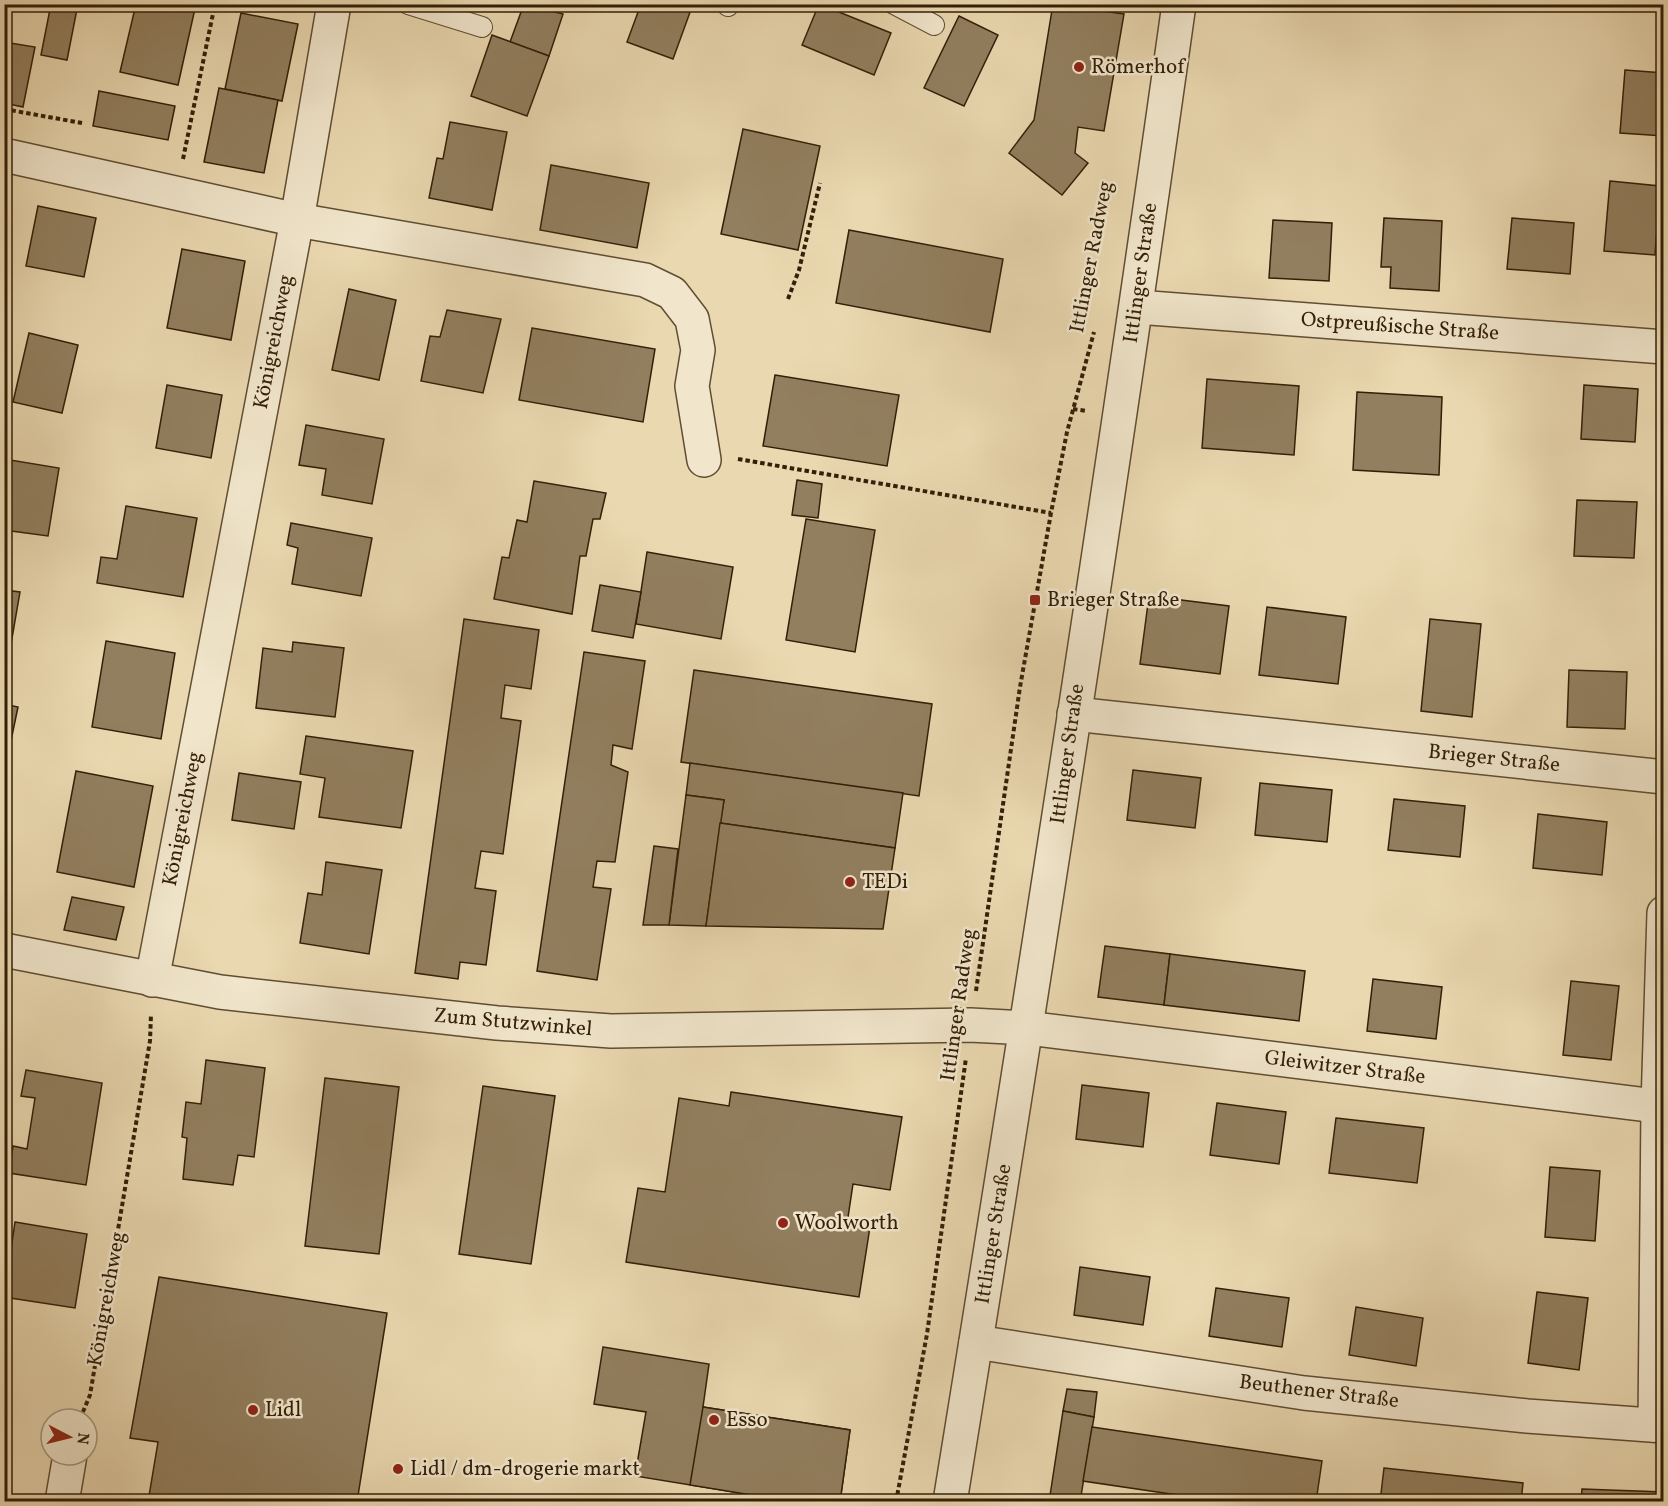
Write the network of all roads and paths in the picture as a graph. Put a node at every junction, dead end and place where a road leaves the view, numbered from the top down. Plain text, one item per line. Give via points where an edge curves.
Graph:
1 (215, 4) edge
2 (334, 4) edge
3 (408, 4) edge
4 (894, 4) edge
5 (1179, 4) edge
6 (934, 26) dead end
7 (482, 27) dead end
8 (4, 110) edge
9 (82, 123) dead end
10 (4, 155) edge
11 (820, 183) dead end
12 (176, 193) junction
13 (297, 220) junction
14 (788, 299) dead end
15 (1137, 307) junction
16 (1096, 327) dead end
17 (1664, 347) edge
18 (704, 460) joint
19 (1051, 513) junction
20 (1074, 714) junction
21 (1664, 777) edge
22 (1664, 913) edge
23 (4, 950) edge
24 (152, 980) junction
25 (970, 1025) junction
26 (1027, 1028) junction
27 (1661, 1107) edge
28 (976, 1342) junction
29 (85, 1407) edge
30 (1659, 1426) edge
31 (68, 1467) edge
32 (62, 1502) edge
33 (896, 1502) edge
34 (950, 1502) edge

1 - 12 path
2 - 13 street, Königreichweg
3 - 7 lane
4 - 6 lane
5 - 15 street, Ittlinger Straße
8 - 9 path
10 - 12 street
11 - 14 path via 800,270
12 - 13 street
13 - 18 street via 645,280 672,293 692,319 698,350 692,386
13 - 24 street, Königreichweg
15 - 17 street, Ostpreußische Straße
15 - 20 street, Ittlinger Straße
16 - 19 path, Ittlinger Radweg via 1067,432
18 - 19 path via 740,458
19 - 25 path, Ittlinger Radweg via 1020,687
20 - 21 street, Brieger Straße
20 - 26 street, Ittlinger Straße
22 - 27 street
23 - 24 street, Zum Stutzwinkel
24 - 25 street, Zum Stutzwinkel via 422,1016 611,1031
24 - 29 path, Königreichweg via 150,1041
25 - 26 street, Zum Stutzwinkel
25 - 33 path, Ittlinger Radweg via 927,1334
26 - 27 street, Gleiwitzer Straße
26 - 28 street, Ittlinger Straße
27 - 30 street
28 - 30 street, Beuthener Straße via 1305,1393
28 - 34 street, Ittlinger Straße
31 - 32 street

